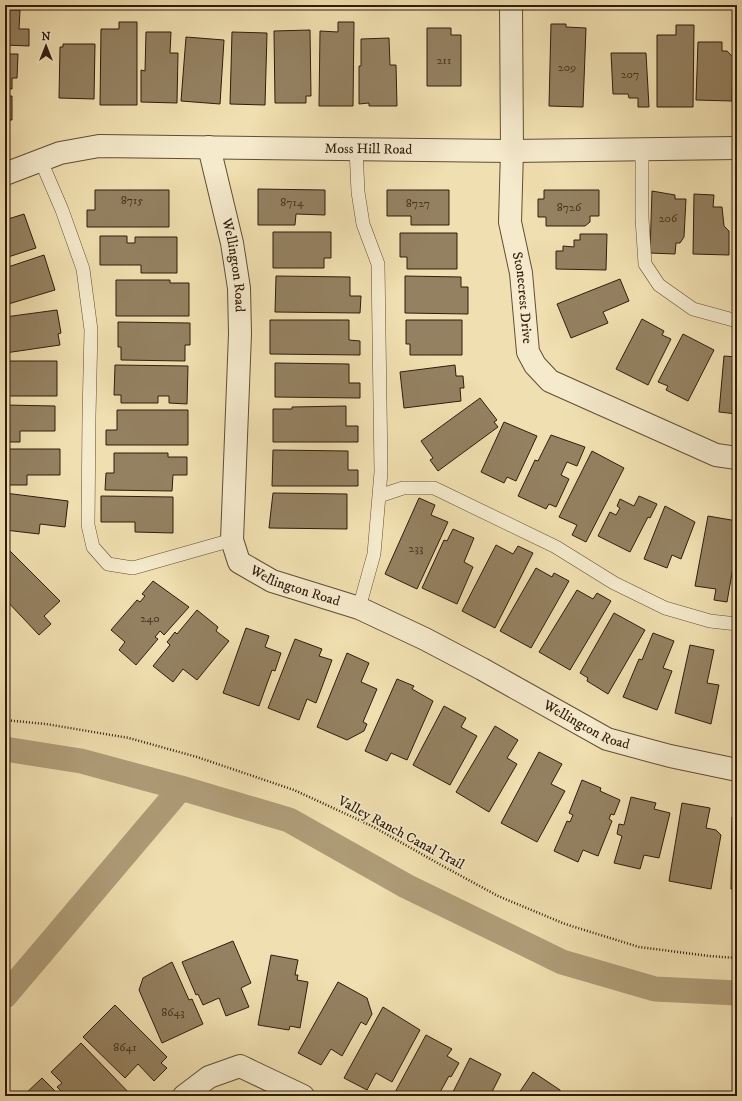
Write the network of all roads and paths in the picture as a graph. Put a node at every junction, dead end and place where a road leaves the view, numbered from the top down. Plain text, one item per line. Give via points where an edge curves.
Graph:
1 (511, 5) edge
2 (209, 147) junction
3 (737, 148) edge
4 (356, 149) junction
5 (642, 150) junction
6 (512, 151) junction
7 (41, 160) junction
8 (5, 174) edge
9 (737, 321) edge
10 (737, 458) edge
11 (379, 496) junction
12 (232, 540) junction
13 (359, 608) junction
14 (737, 624) edge
15 (5, 720) edge
16 (737, 770) edge
17 (737, 958) edge
18 (184, 1096) edge
19 (303, 1096) edge

1 - 6 street, Stonecrest Drive
2 - 4 street, Moss Hill Road
2 - 7 street, Moss Hill Road via 99,146
2 - 12 street, Wellington Road via 232,243 239,288 240,334
3 - 5 street, Moss Hill Road
4 - 6 street, Moss Hill Road
4 - 11 lane via 358,192 363,224 378,264 381,472
5 - 6 street, Moss Hill Road
5 - 9 lane via 645,264 658,285 693,308
6 - 10 street, Stonecrest Drive via 510,222 521,273 528,352 535,365 550,381 716,455
7 - 8 street, Moss Hill Road
7 - 12 lane via 83,269 91,330 88,525 93,547 108,564 133,568
11 - 13 lane via 374,554
11 - 14 lane via 403,488 434,488 556,548 614,583 665,608 710,621
12 - 13 street, Wellington Road via 239,562 272,581
13 - 16 street, Wellington Road via 482,669 607,739
15 - 17 path, Valley Ranch Canal Trail via 129,738 197,757 294,790 372,826 498,896 565,924 639,947
18 - 19 street via 209,1076 240,1066

